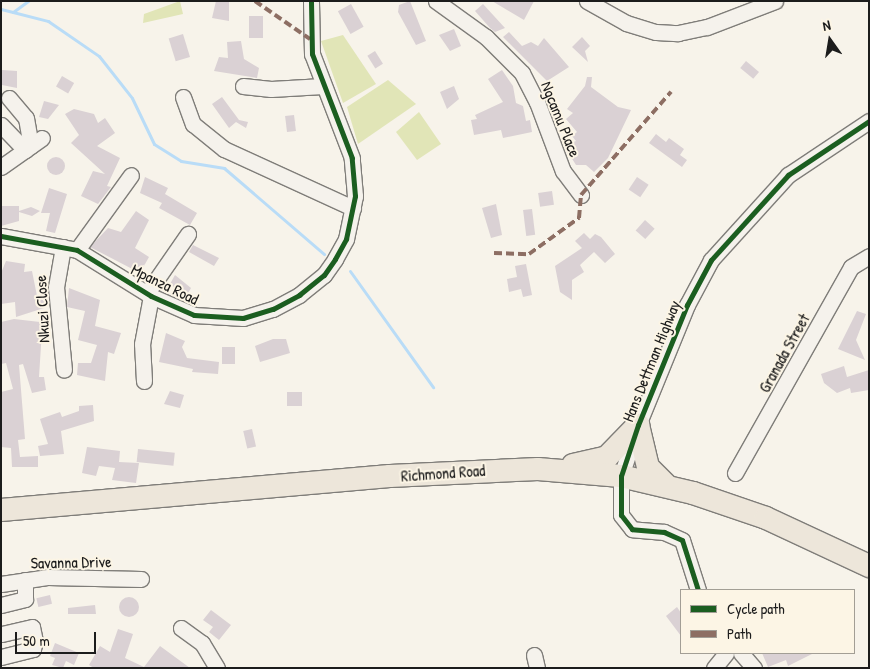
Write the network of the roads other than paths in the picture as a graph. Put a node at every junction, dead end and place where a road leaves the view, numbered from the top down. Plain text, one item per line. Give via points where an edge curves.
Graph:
1 (311, 1) edge
2 (436, 1) edge
3 (587, 1) edge
4 (775, 1) edge
5 (243, 86) dead end
6 (323, 86) junction
7 (183, 96) dead end
8 (9, 98) dead end
9 (869, 121) edge
10 (1, 125) edge
11 (32, 145) junction
12 (1, 167) edge
13 (131, 175) dead end
14 (581, 195) dead end
15 (353, 208) junction
16 (188, 234) dead end
17 (1, 236) edge
18 (70, 249) junction
19 (869, 256) edge
20 (149, 294) junction
21 (64, 370) dead end
22 (144, 381) dead end
23 (638, 425) junction
24 (538, 469) junction
25 (735, 473) dead end
26 (621, 476) junction
27 (667, 486) junction
28 (1, 510) edge
29 (869, 566) edge
30 (141, 579) dead end
31 (24, 580) junction
32 (1, 584) edge
33 (698, 589) edge
34 (1, 605) edge
35 (181, 628) dead end
36 (2, 634) edge
37 (725, 654) edge
38 (742, 654) edge
39 (1, 657) edge
40 (217, 668) edge
41 (714, 668) edge
42 (754, 668) edge

1 - 6 street, Mpanza Road via 310,39
2 - 14 street, Ngcamu Place via 486,37 522,73 537,102 563,171
3 - 4 street via 626,23 656,32 678,33 707,27
5 - 6 street via 271,89
6 - 15 street, Mpanza Road via 352,158
7 - 15 street via 193,124 224,149
8 - 11 street via 26,118
9 - 23 street, Hans Dettman Highway via 788,175 711,260 687,305
10 - 11 street
11 - 12 street
13 - 18 street
15 - 20 street, Mpanza Road via 346,239 324,275 273,310 221,319 194,315
16 - 20 street
17 - 18 street, Mpanza Road
18 - 20 street, Mpanza Road
18 - 21 street, Nkuzi Close via 56,287
19 - 25 street, Granada Street via 851,267
20 - 22 street via 142,344
23 - 24 highway via 618,449 595,463
23 - 26 street, Hans Dettman Highway
23 - 27 highway via 648,467
24 - 26 highway, Richmond Road
24 - 28 highway, Richmond Road via 390,476
26 - 27 highway, Richmond Road
26 - 33 street, Hans Dettman Highway via 621,515 625,524 670,533 682,540
27 - 29 highway, Richmond Road via 766,518
30 - 31 street, Savanna Drive
31 - 32 street, Savanna Drive
31 - 34 street via 25,599
35 - 40 street via 202,643
36 - 39 street via 32,627 35,641 33,650
37 - 41 street
38 - 42 street

